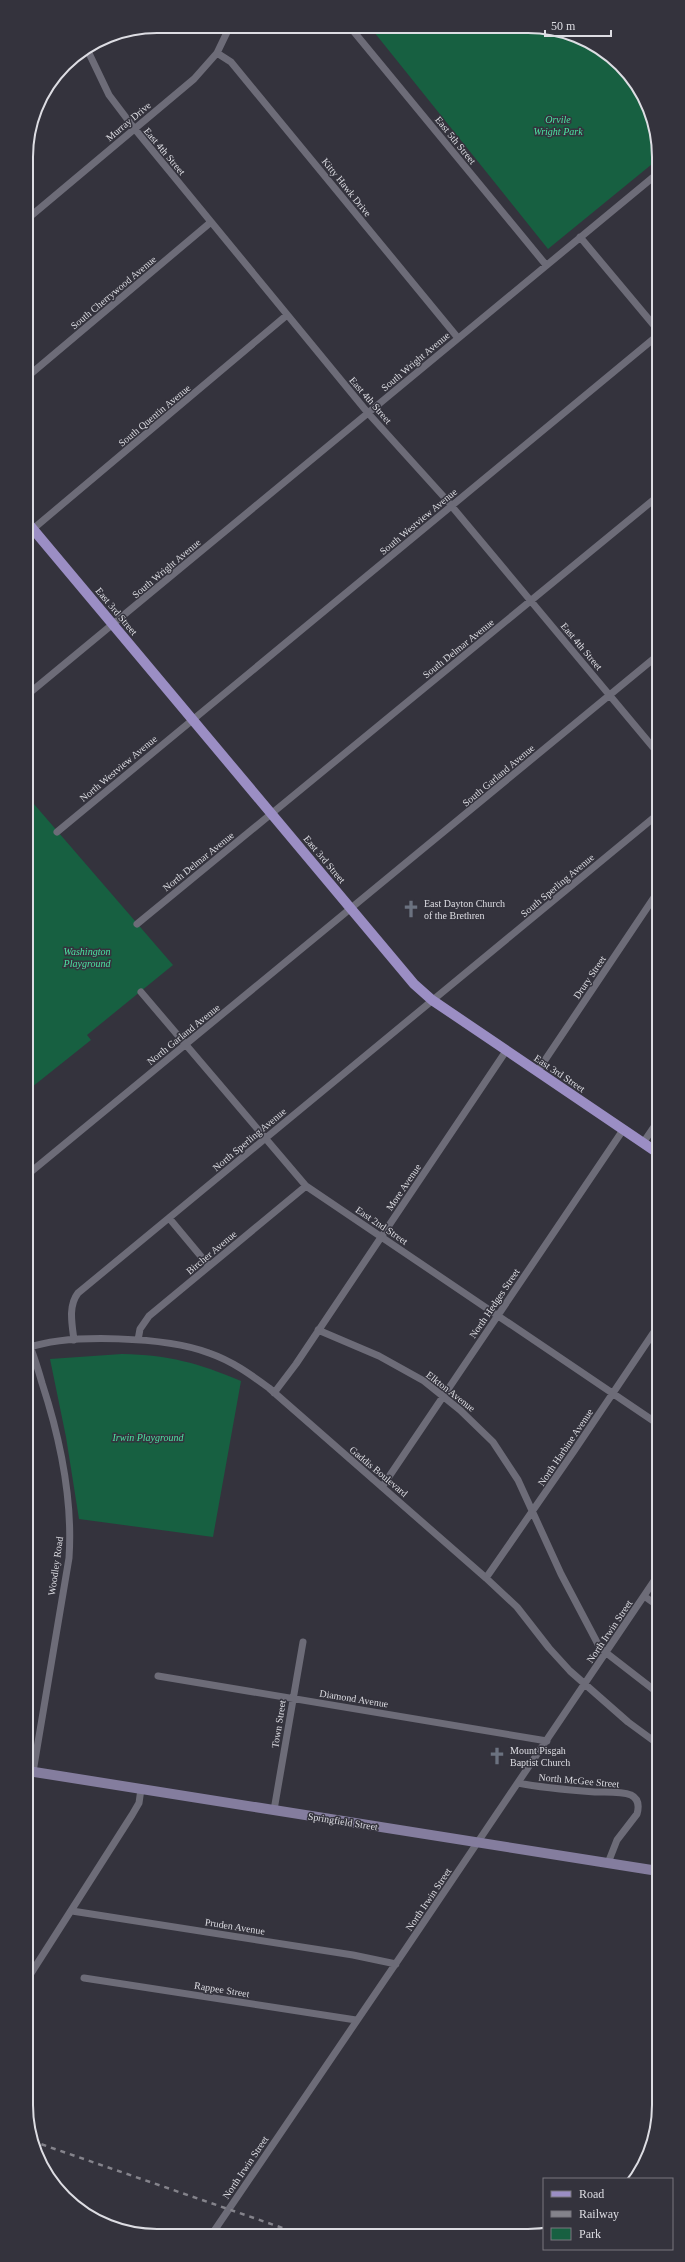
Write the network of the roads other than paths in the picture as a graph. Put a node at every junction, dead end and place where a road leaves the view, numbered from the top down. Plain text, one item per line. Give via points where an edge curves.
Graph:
1 (227, 33) edge
2 (355, 33) edge
3 (89, 53) edge
4 (217, 53) junction
5 (134, 128) junction
6 (652, 178) edge
7 (33, 214) edge
8 (211, 222) junction
9 (580, 238) junction
10 (546, 265) junction
11 (287, 315) junction
12 (652, 323) edge
13 (458, 338) junction
14 (652, 340) edge
15 (33, 371) edge
16 (368, 413) junction
17 (652, 501) edge
18 (452, 506) junction
19 (33, 526) edge
20 (33, 534) edge
21 (531, 601) junction
22 (113, 625) junction
23 (652, 660) edge
24 (33, 690) edge
25 (610, 695) junction
26 (192, 720) junction
27 (652, 746) edge
28 (272, 815) junction
29 (652, 820) edge
30 (57, 832) dead end
31 (652, 901) edge
32 (351, 909) junction
33 (138, 924) dead end
34 (141, 992) dead end
35 (432, 1000) junction
36 (186, 1045) junction
37 (506, 1051) junction
38 (537, 1072) junction
39 (622, 1130) junction
40 (652, 1130) edge
41 (266, 1139) junction
42 (643, 1143) junction
43 (652, 1149) edge
44 (33, 1170) edge
45 (306, 1186) junction
46 (169, 1218) junction
47 (382, 1237) junction
48 (209, 1266) junction
49 (498, 1315) junction
50 (318, 1330) junction
51 (652, 1335) edge
52 (74, 1340) junction
53 (138, 1340) junction
54 (33, 1345) edge
55 (33, 1360) edge
56 (274, 1393) junction
57 (612, 1393) junction
58 (443, 1396) junction
59 (652, 1420) edge
60 (382, 1487) junction
61 (533, 1512) junction
62 (486, 1578) junction
63 (652, 1584) edge
64 (644, 1596) junction
65 (652, 1602) edge
66 (303, 1642) dead end
67 (605, 1653) junction
68 (158, 1676) dead end
69 (585, 1684) junction
70 (652, 1688) edge
71 (292, 1698) junction
72 (547, 1740) junction
73 (652, 1740) edge
74 (33, 1760) edge
75 (33, 1772) edge
76 (518, 1783) junction
77 (141, 1789) junction
78 (274, 1810) junction
79 (478, 1843) junction
80 (608, 1863) junction
81 (652, 1870) edge
82 (72, 1911) junction
83 (396, 1964) junction
84 (33, 1970) edge
85 (84, 1978) dead end
86 (356, 2020) junction
87 (215, 2229) edge

1 - 4 street, Murray Drive
2 - 10 street, East 5th Street
3 - 5 street, East 4th Street via 109,95
4 - 5 street, Murray Drive via 194,79
4 - 13 street, Kitty Hawk Drive via 231,62
5 - 7 street, Murray Drive
5 - 8 street, East 4th Street
6 - 9 street, South Wright Avenue
8 - 11 street, East 4th Street
8 - 15 street, South Cherrywood Avenue
9 - 10 street, South Wright Avenue
9 - 12 street
10 - 13 street, South Wright Avenue
11 - 16 street, East 4th Street
11 - 19 street, South Quentin Avenue
13 - 16 street, South Wright Avenue
14 - 18 street, South Westview Avenue
16 - 18 street, East 4th Street
16 - 22 street, South Wright Avenue
17 - 21 street, South Delmar Avenue
18 - 21 street, East 4th Street
18 - 26 street, South Westview Avenue
20 - 22 main road, East 3rd Street
21 - 25 street, East 4th Street
21 - 28 street, South Delmar Avenue
22 - 24 street, South Wright Avenue
22 - 26 main road, East 3rd Street
23 - 25 street, South Garland Avenue
25 - 27 street, East 4th Street
25 - 32 street, South Garland Avenue
26 - 28 main road, East 3rd Street
26 - 30 street, North Westview Avenue
28 - 32 main road, East 3rd Street
28 - 33 street, North Delmar Avenue
29 - 35 street, South Sperling Avenue
31 - 38 street, Drury Street
32 - 35 main road, East 3rd Street via 414,984
32 - 36 street, North Garland Avenue
34 - 36 street, East 2nd Street
35 - 37 main road, East 3rd Street
35 - 41 street, North Sperling Avenue
36 - 41 street, East 2nd Street
36 - 44 street, North Garland Avenue
37 - 38 main road, East 3rd Street
37 - 47 street, More Avenue
38 - 39 main road, East 3rd Street
39 - 42 main road, East 3rd Street
39 - 49 street, North Hedges Street
40 - 42 street
41 - 45 street, East 2nd Street
41 - 46 street, North Sperling Avenue
42 - 43 main road, East 3rd Street
45 - 47 street, East 2nd Street
45 - 48 street, Bircher Avenue
46 - 48 street
46 - 52 street, North Sperling Avenue via 73,1299 71,1317
47 - 49 street, East 2nd Street
47 - 50 street, More Avenue
48 - 53 street, Bircher Avenue via 149,1316 140,1329
49 - 57 street, East 2nd Street
49 - 58 street, North Hedges Street
50 - 56 street, More Avenue
50 - 58 street, Elkton Avenue via 379,1356 424,1381
51 - 57 street, North Harbine Avenue
52 - 53 street, Gaddis Boulevard
52 - 54 street, Gaddis Boulevard
53 - 56 street, Gaddis Boulevard via 186,1346 208,1352 244,1369
55 - 74 street, Woodley Road via 53,1417 66,1484 70,1528 68,1558
56 - 60 street, Gaddis Boulevard
57 - 59 street, East 2nd Street
57 - 61 street, North Harbine Avenue
58 - 60 street, North Hedges Street
58 - 61 street, Elkton Avenue via 493,1442 518,1480
60 - 62 street, Gaddis Boulevard
61 - 62 street, North Harbine Avenue
61 - 67 street via 577,1605
62 - 69 street, Gaddis Boulevard via 517,1607 549,1648
63 - 64 street, North Irwin Street
64 - 65 street
64 - 67 street, North Irwin Street
66 - 71 street, Town Street
67 - 69 street, North Irwin Street
67 - 70 street
68 - 71 street, Diamond Avenue
69 - 72 street, North Irwin Street
69 - 73 street, Gaddis Boulevard
71 - 72 street, Diamond Avenue
71 - 78 street, Town Street
72 - 76 street, North Irwin Street
75 - 77 main road, Springfield Street
76 - 79 street, North Irwin Street
76 - 80 street, North McGee Street via 623,1794 636,1799 637,1814 617,1840
77 - 78 main road, Springfield Street
77 - 82 street via 139,1803
78 - 79 main road, Springfield Street
79 - 80 main road, Springfield Street
79 - 83 street, North Irwin Street
80 - 81 main road, Springfield Street
82 - 83 street, Pruden Avenue
82 - 84 street
83 - 86 street, North Irwin Street
85 - 86 street, Rappee Street
86 - 87 street, North Irwin Street

